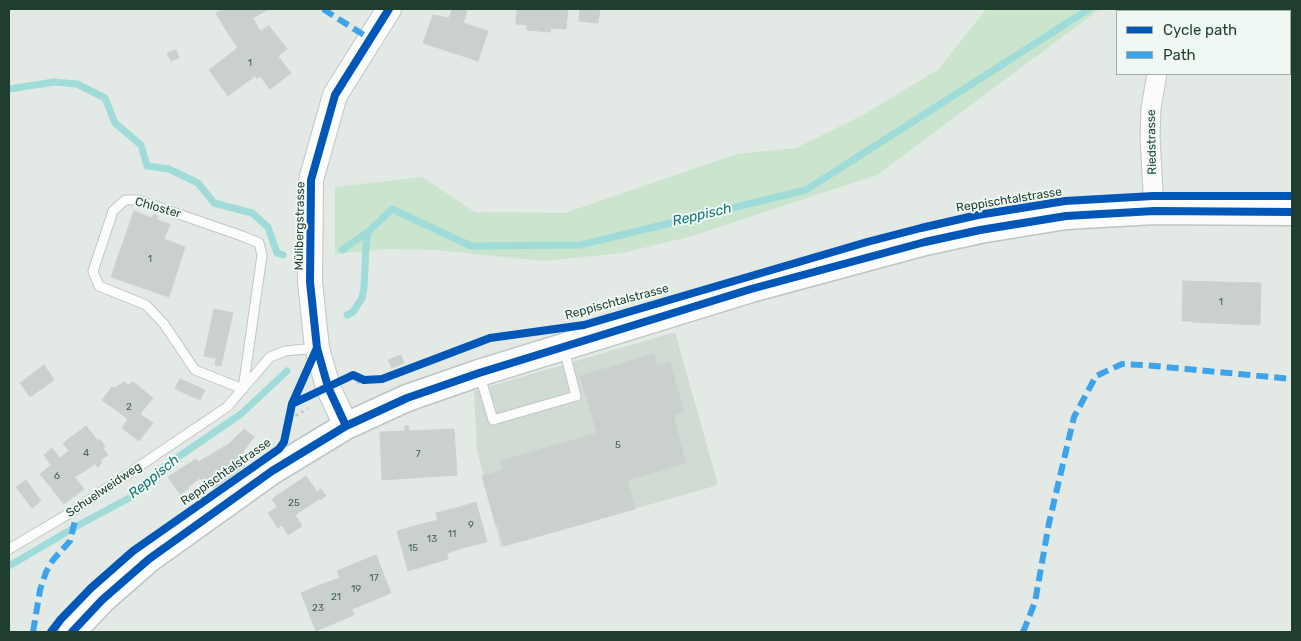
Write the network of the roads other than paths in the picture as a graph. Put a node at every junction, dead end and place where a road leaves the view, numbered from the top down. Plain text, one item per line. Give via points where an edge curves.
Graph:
1 (389, 9) edge
2 (1157, 75) edge
3 (1154, 210) junction
4 (1292, 212) edge
5 (317, 348) junction
6 (564, 348) junction
7 (479, 373) junction
8 (243, 389) junction
9 (346, 426) junction
10 (9, 549) edge
11 (72, 632) edge

1 - 5 street, Mülibergstrasse via 335,95 311,180 310,282
2 - 3 street, Riedstrasse via 1150,137
3 - 4 main road, Reppischtalstrasse
3 - 6 main road, Reppischtalstrasse via 1066,216 925,242 751,289
5 - 8 lane, Schuelweidweg via 285,351 270,357
5 - 9 street, Mülibergstrasse via 328,387
6 - 7 main road, Reppischtalstrasse
6 - 7 lane via 576,396 535,409 493,420
7 - 9 main road, Reppischtalstrasse via 407,398
8 - 8 lane, Chloster via 262,255 259,243 138,200 125,200 113,211 93,271 98,286 146,305 164,324 195,370
8 - 10 lane, Schuelweidweg via 227,406 70,513
9 - 11 main road, Reppischtalstrasse via 272,472 149,559 102,600

